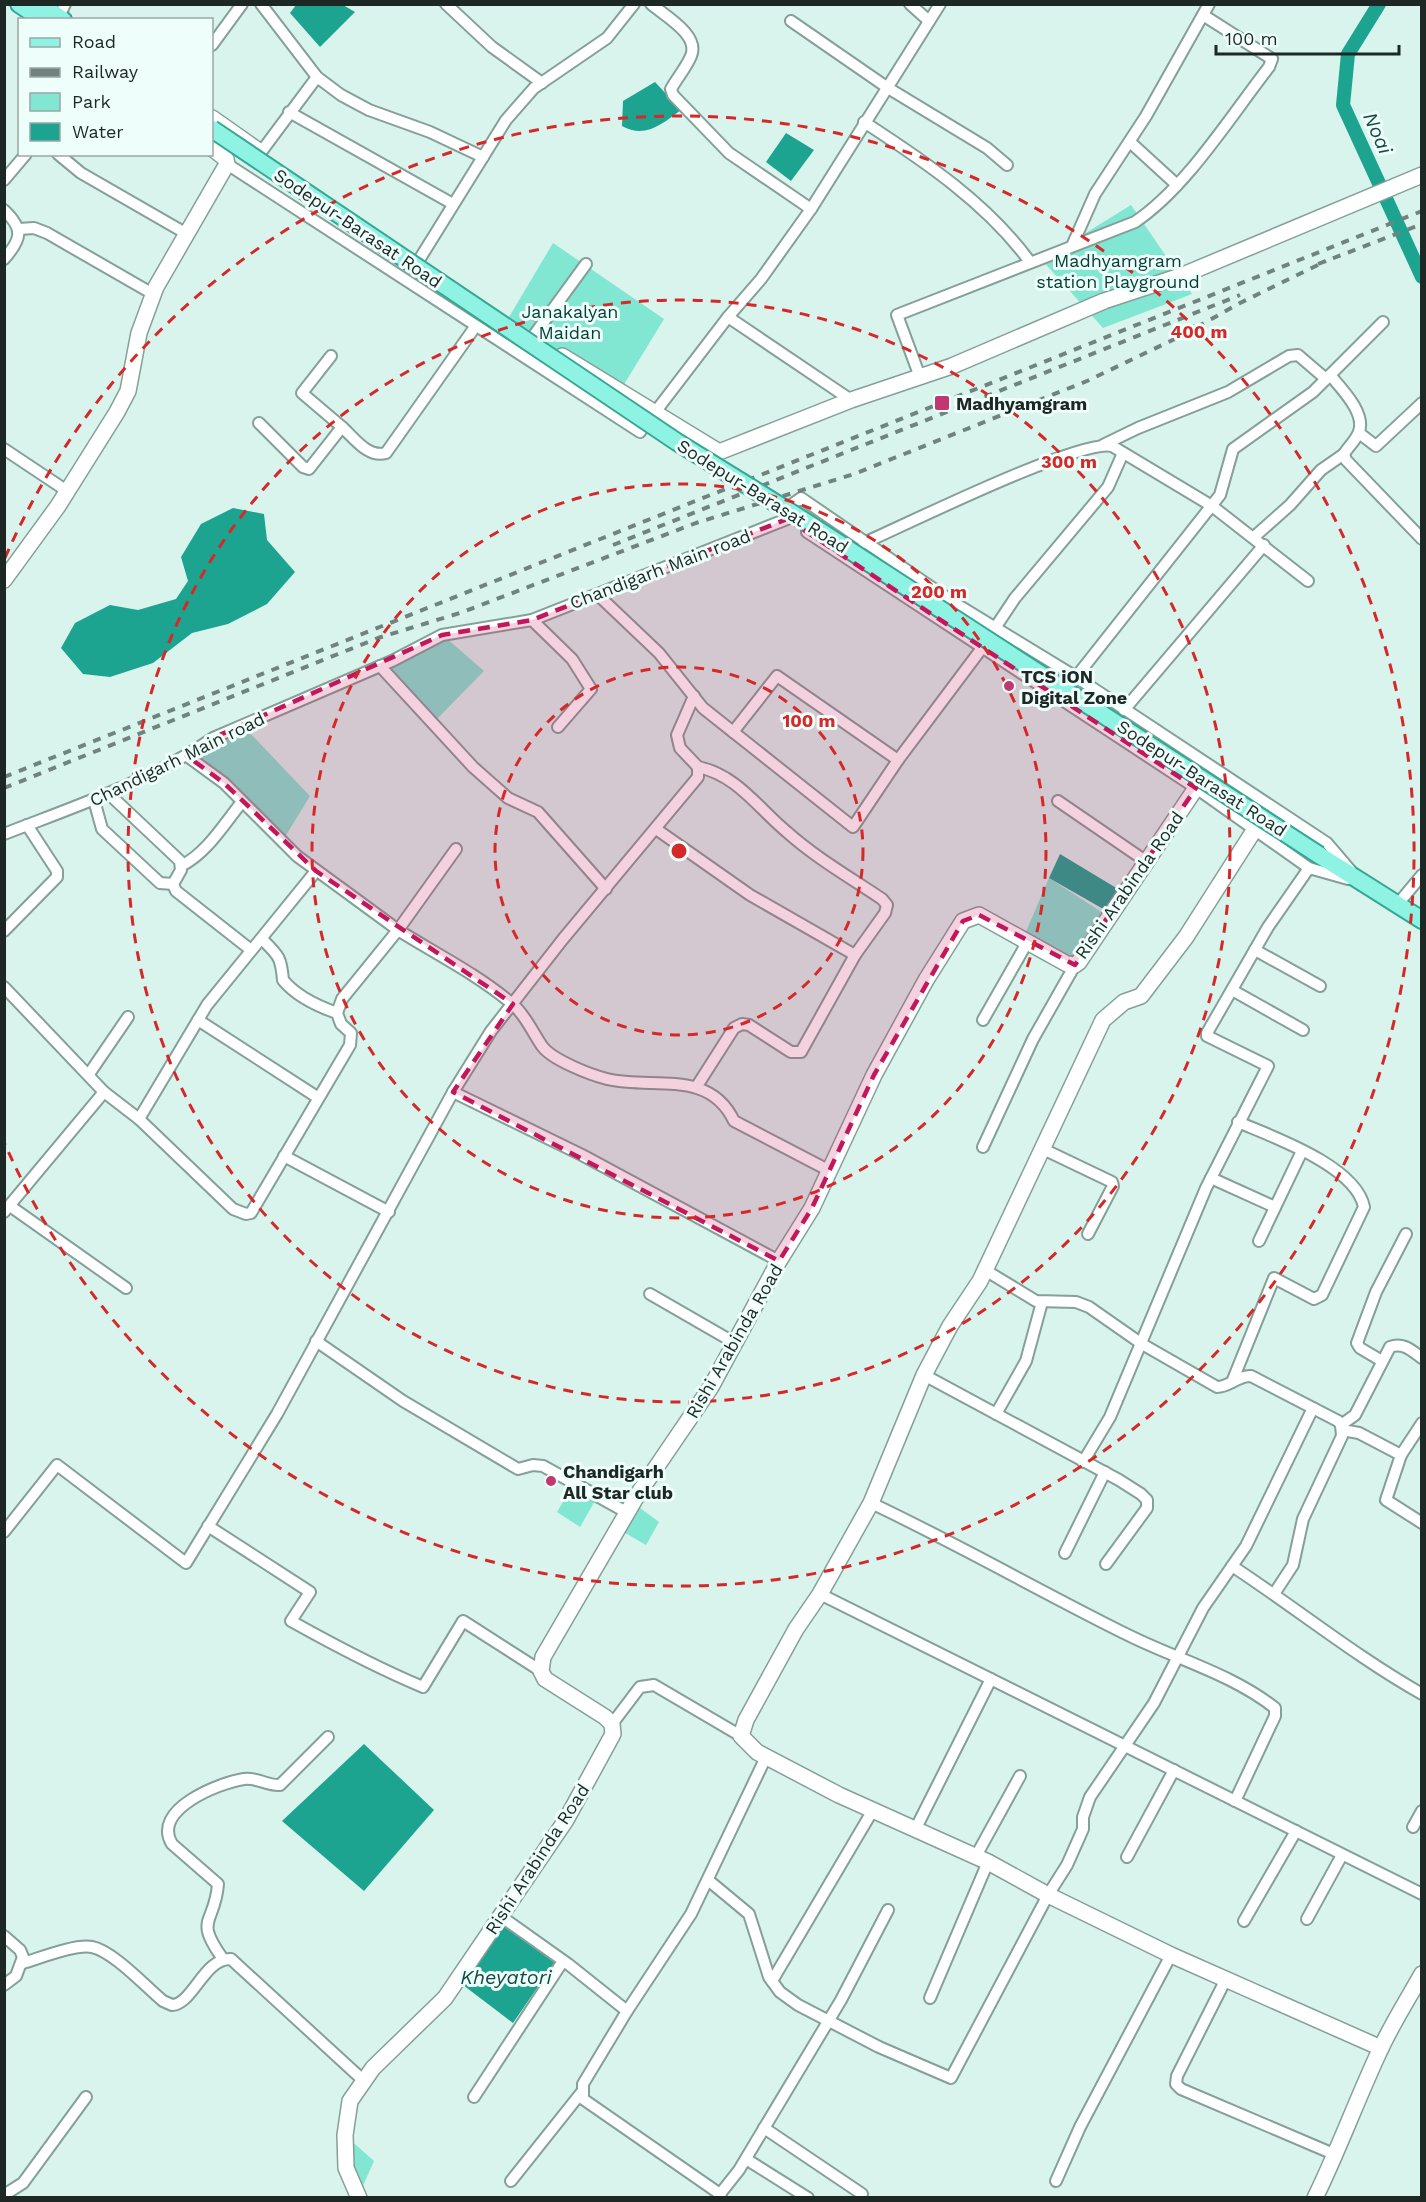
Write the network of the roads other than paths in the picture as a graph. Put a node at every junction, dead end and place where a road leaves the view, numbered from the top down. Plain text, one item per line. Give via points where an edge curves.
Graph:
1 (19, 4) edge
2 (40, 4) edge
3 (242, 4) edge
4 (261, 4) edge
5 (446, 4) edge
6 (634, 4) edge
7 (651, 4) edge
8 (910, 4) edge
9 (940, 4) edge
10 (1209, 4) edge
11 (58, 15) edge
12 (1203, 15) junction
13 (790, 21) dead end
14 (930, 21) junction
15 (213, 44) edge
16 (317, 77) junction
17 (542, 83) junction
18 (888, 88) junction
19 (289, 112) junction
20 (213, 119) edge
21 (864, 122) junction
22 (213, 130) edge
23 (1130, 142) junction
24 (213, 149) edge
25 (261, 152) junction
26 (24, 156) edge
27 (60, 156) edge
28 (483, 157) junction
29 (227, 164) junction
30 (1007, 165) dead end
31 (1422, 175) edge
32 (4, 180) edge
33 (1177, 185) junction
34 (453, 204) junction
35 (811, 209) junction
36 (4, 210) edge
37 (19, 229) junction
38 (187, 234) junction
39 (1072, 246) junction
40 (4, 259) edge
41 (419, 260) junction
42 (1030, 262) junction
43 (586, 264) dead end
44 (153, 294) junction
45 (728, 317) junction
46 (1383, 322) dead end
47 (475, 327) junction
48 (532, 338) junction
49 (331, 356) dead end
50 (920, 377) junction
51 (1328, 377) junction
52 (851, 400) junction
53 (1422, 403) edge
54 (655, 411) junction
55 (259, 423) dead end
56 (342, 428) junction
57 (1359, 433) junction
58 (1103, 444) junction
59 (4, 449) edge
60 (1122, 453) junction
61 (1344, 454) junction
62 (67, 491) junction
63 (1212, 506) junction
64 (787, 519) junction
65 (1254, 537) junction
66 (1421, 538) edge
67 (864, 543) junction
68 (1264, 545) junction
69 (4, 580) edge
70 (1308, 581) dead end
71 (598, 595) junction
72 (532, 620) junction
73 (995, 628) junction
74 (981, 648) junction
75 (380, 666) junction
76 (1076, 677) junction
77 (694, 696) junction
78 (1124, 710) junction
79 (558, 727) dead end
80 (733, 732) junction
81 (187, 756) junction
82 (898, 760) junction
83 (699, 767) junction
84 (1196, 788) junction
85 (109, 794) junction
86 (94, 800) junction
87 (1058, 801) dead end
88 (242, 802) junction
89 (27, 825) junction
90 (1255, 828) junction
91 (656, 829) junction
92 (4, 834) edge
93 (456, 849) dead end
94 (1314, 861) junction
95 (1147, 862) junction
96 (182, 866) junction
97 (316, 871) junction
98 (1422, 875) edge
99 (1362, 883) junction
100 (173, 884) junction
101 (606, 889) junction
102 (1396, 905) junction
103 (1422, 920) edge
104 (398, 930) junction
105 (4, 931) edge
106 (262, 939) junction
107 (1028, 941) junction
108 (251, 950) junction
109 (1255, 950) junction
110 (855, 955) junction
111 (1074, 965) junction
112 (1320, 986) dead end
113 (4, 987) edge
114 (1232, 990) junction
115 (513, 1004) junction
116 (337, 1013) junction
117 (128, 1017) dead end
118 (198, 1020) junction
119 (983, 1020) dead end
120 (1303, 1030) dead end
121 (89, 1074) junction
122 (697, 1086) junction
123 (104, 1092) junction
124 (453, 1092) junction
125 (317, 1097) junction
126 (139, 1119) junction
127 (1238, 1122) junction
128 (983, 1147) dead end
129 (1043, 1149) junction
130 (1302, 1151) junction
131 (284, 1156) junction
132 (828, 1170) junction
133 (1211, 1178) junction
134 (1275, 1207) junction
135 (7, 1209) edge
136 (388, 1212) junction
137 (1088, 1234) dead end
138 (1406, 1234) dead end
139 (1259, 1240) dead end
140 (779, 1261) junction
141 (986, 1270) junction
142 (126, 1288) dead end
143 (650, 1293) dead end
144 (1042, 1302) junction
145 (316, 1341) junction
146 (735, 1343) junction
147 (1142, 1344) junction
148 (1422, 1358) edge
149 (1382, 1361) junction
150 (924, 1375) junction
151 (1232, 1382) junction
152 (1313, 1408) junction
153 (996, 1414) junction
154 (1422, 1423) edge
155 (1342, 1428) junction
156 (1401, 1455) junction
157 (1083, 1462) junction
158 (1105, 1472) junction
159 (870, 1503) junction
160 (628, 1513) junction
161 (1422, 1523) edge
162 (208, 1526) junction
163 (4, 1532) edge
164 (1065, 1553) dead end
165 (1107, 1564) dead end
166 (1232, 1566) junction
167 (820, 1593) junction
168 (1274, 1594) junction
169 (1179, 1658) junction
170 (541, 1671) junction
171 (991, 1679) junction
172 (1422, 1694) edge
173 (612, 1725) junction
174 (741, 1736) junction
175 (328, 1737) dead end
176 (1125, 1747) junction
177 (766, 1757) junction
178 (1174, 1770) junction
179 (1020, 1776) dead end
180 (1235, 1801) junction
181 (873, 1810) junction
182 (1422, 1811) edge
183 (1413, 1827) dead end
184 (915, 1830) junction
185 (1296, 1831) junction
186 (1342, 1855) junction
187 (1127, 1857) dead end
188 (982, 1859) junction
189 (708, 1880) junction
190 (1422, 1894) edge
191 (1048, 1895) junction
192 (888, 1910) dead end
193 (499, 1915) junction
194 (1307, 1919) dead end
195 (1244, 1922) dead end
196 (4, 1936) edge
197 (1171, 1955) junction
198 (224, 1959) junction
199 (563, 1961) junction
200 (23, 1963) junction
201 (1422, 1974) edge
202 (1226, 1979) junction
203 (772, 1981) junction
204 (4, 1985) edge
205 (930, 1998) dead end
206 (627, 2011) junction
207 (828, 2020) junction
208 (1381, 2048) junction
209 (364, 2081) junction
210 (581, 2093) junction
211 (86, 2097) dead end
212 (474, 2097) dead end
213 (764, 2128) junction
214 (1336, 2155) junction
215 (746, 2159) junction
216 (4, 2179) edge
217 (511, 2181) dead end
218 (1056, 2181) dead end
219 (14, 2187) junction
220 (862, 2194) dead end
221 (4, 2195) edge
222 (721, 2196) edge
223 (359, 2198) edge
224 (808, 2198) edge
225 (1315, 2198) edge

1 - 11 main road
2 - 11 main road
3 - 15 street
4 - 16 street
5 - 17 street via 492,47
6 - 17 street via 607,38
7 - 35 street via 693,45 691,57 671,89 673,95 729,153
8 - 14 street
9 - 14 street
10 - 12 street
12 - 23 street
12 - 33 street via 1272,59
13 - 18 street
14 - 18 street
16 - 19 street
16 - 28 street via 369,110
17 - 28 street via 506,120
18 - 21 street
18 - 30 street via 987,148
19 - 25 street
19 - 34 street
20 - 25 street
21 - 35 street
21 - 42 street via 931,165 1015,243
22 - 94 main road, Sodepur-Barasat Road, bridge via 676,442 813,526
23 - 33 street
23 - 39 street via 1095,194
24 - 29 street
25 - 41 street
26 - 32 street
27 - 38 street via 81,173
28 - 34 street
29 - 38 street
29 - 47 street
31 - 50 street via 1183,275 1104,301
33 - 39 street via 1155,208 1134,222
34 - 41 street
35 - 45 street via 754,290
36 - 37 street
37 - 40 street via 17,245
37 - 44 street via 34,228 47,233
38 - 44 street
39 - 42 street
41 - 48 street
42 - 50 street via 897,315
43 - 48 street
44 - 62 street via 128,391
45 - 52 street
45 - 54 street
46 - 51 street
47 - 54 street via 638,431 642,431
47 - 56 street via 386,453 370,453
48 - 54 street
49 - 56 street via 302,393
50 - 52 street
51 - 57 street via 1353,406 1359,419
51 - 58 street via 1298,355 1289,356 1228,392
51 - 63 street via 1233,449 1220,495
52 - 54 street via 719,452
53 - 57 street via 1376,446
55 - 56 street via 309,469
57 - 61 street
58 - 60 street
58 - 67 street via 1023,473
59 - 62 street
60 - 63 street
60 - 73 street via 1107,487
61 - 65 street via 1321,470
61 - 66 street
62 - 69 street
63 - 65 street
63 - 76 street
64 - 67 street via 791,505 801,498
64 - 71 street, Chandigarh Main road
64 - 74 street
65 - 68 street
67 - 73 street
68 - 70 street
68 - 78 street
71 - 72 street, Chandigarh Main road
71 - 77 street via 659,653
72 - 75 street, Chandigarh Main road via 442,635
72 - 79 street via 572,659 591,688
73 - 76 street
74 - 82 street
74 - 84 street
75 - 81 street, Chandigarh Main road via 213,738
75 - 101 street via 491,783 508,798 538,812
76 - 78 street
77 - 80 street
77 - 83 street via 676,735 680,748
78 - 99 street via 1327,843
80 - 82 street via 777,676
80 - 82 street via 853,826
81 - 85 street, Chandigarh Main road
81 - 88 street via 224,783
83 - 91 street via 694,782
83 - 110 street via 723,775 739,786 787,833 887,905
84 - 90 street
84 - 95 street, Rishi Arabinda Road
85 - 86 street, Chandigarh Main road
85 - 96 street
86 - 89 street, Chandigarh Main road
86 - 100 street via 102,829 159,883
87 - 95 street
88 - 96 street via 194,860
88 - 97 street
89 - 92 street, Chandigarh Main road
89 - 105 street via 57,876
90 - 94 street
90 - 129 street via 1186,937 1140,996 1124,1002 1103,1020
91 - 101 street
91 - 110 street via 750,895
93 - 104 street
94 - 99 main road, Sodepur-Barasat Road
94 - 109 street
95 - 111 street, Rishi Arabinda Road
96 - 100 street
97 - 104 street
97 - 106 street
98 - 102 street
99 - 102 main road, Sodepur-Barasat Road
100 - 108 street via 176,891
101 - 115 street
102 - 103 main road, Sodepur-Barasat Road
104 - 115 street via 476,975
104 - 116 street via 342,999
106 - 108 street
106 - 116 street via 283,963 283,980 289,988
107 - 111 street, Rishi Arabinda Road
107 - 119 street
107 - 132 street, Rishi Arabinda Road via 979,915 963,921 874,1075
108 - 118 street
109 - 112 street
109 - 114 street
110 - 122 street via 801,1052 791,1052 742,1024 734,1028
111 - 128 street via 1033,1039
113 - 121 street
114 - 120 street
114 - 127 street via 1207,1036 1268,1066
115 - 122 street via 544,1049 568,1064 608,1079
115 - 124 street
116 - 125 street via 341,1024 351,1033 350,1045
117 - 121 street
118 - 125 street
118 - 126 street
121 - 123 street
122 - 132 street via 728,1108 734,1121
123 - 126 street
123 - 135 street
124 - 136 street
124 - 140 street via 582,1155
125 - 131 street
126 - 131 street via 241,1213 251,1212
127 - 130 street
127 - 133 street
129 - 137 street via 1112,1182
129 - 141 street
130 - 134 street
130 - 151 street via 1355,1188 1364,1207 1322,1295 1314,1299 1274,1278
131 - 136 street
132 - 140 street, Rishi Arabinda Road via 812,1208
133 - 134 street
133 - 147 street
134 - 139 street
135 - 142 street
136 - 145 street
138 - 149 street via 1376,1292 1357,1343
140 - 146 street, Rishi Arabinda Road
141 - 144 street
141 - 150 street
143 - 146 street
144 - 147 street via 1076,1302 1089,1307
144 - 153 street via 1026,1361
145 - 160 street via 403,1401 518,1470 543,1466
145 - 162 street via 277,1414
146 - 160 street, Rishi Arabinda Road via 711,1388
147 - 151 street via 1217,1387
147 - 157 street via 1110,1417
148 - 149 street via 1397,1344 1390,1347
149 - 155 street via 1355,1415
150 - 153 street
150 - 159 street
151 - 152 street via 1251,1376
152 - 155 street
152 - 166 street
153 - 157 street
154 - 156 street
155 - 156 street
155 - 168 street via 1330,1464 1303,1519 1293,1565
156 - 161 street via 1386,1500
157 - 158 street
158 - 164 street
158 - 165 street via 1147,1500 1147,1508
159 - 167 street
159 - 169 street
160 - 170 street, Rishi Arabinda Road via 543,1657
162 - 163 street via 186,1563 57,1465
162 - 170 street via 310,1592 291,1621 408,1681 423,1687 463,1621
166 - 168 street
166 - 169 street via 1203,1608
167 - 171 street
167 - 174 street via 796,1629
168 - 172 street via 1355,1654
169 - 176 street
169 - 180 street via 1254,1692 1276,1711
170 - 173 street via 545,1680
171 - 176 street
171 - 184 street
173 - 174 street via 646,1684
173 - 193 street, Rishi Arabinda Road via 613,1734 566,1820
174 - 177 street
175 - 198 street via 280,1785 246,1779 199,1795 187,1801 168,1827 166,1835 172,1844 218,1884 207,1928 208,1938
176 - 178 street
176 - 191 street via 1090,1797 1083,1829
177 - 181 street
177 - 189 street
178 - 180 street
178 - 187 street
179 - 188 street
180 - 185 street
181 - 184 street
181 - 203 street
182 - 183 street
184 - 188 street
185 - 186 street
185 - 195 street
186 - 190 street
186 - 194 street
188 - 191 street
188 - 205 street
189 - 203 street via 749,1914
189 - 206 street via 691,1914
191 - 197 street
191 - 207 street via 951,2078
192 - 207 street
193 - 199 street
193 - 209 street, Rishi Arabinda Road via 445,1998
196 - 200 street via 20,1950
197 - 202 street
197 - 218 street via 1080,2127
198 - 200 street via 181,2002 172,2005 94,1947
198 - 209 street via 240,1966
199 - 206 street
199 - 212 street
200 - 204 street via 16,1976
201 - 208 street
202 - 208 street
202 - 214 street via 1176,2084
203 - 207 street via 798,2005
206 - 210 street
207 - 213 street
208 - 214 street
209 - 223 street, Rishi Arabinda Road via 350,2100 345,2135 346,2168
210 - 217 street
210 - 222 street via 583,2099
211 - 219 street via 22,2183
213 - 215 street
213 - 220 street
214 - 225 street
215 - 222 street
215 - 224 street
216 - 219 street
219 - 221 street

